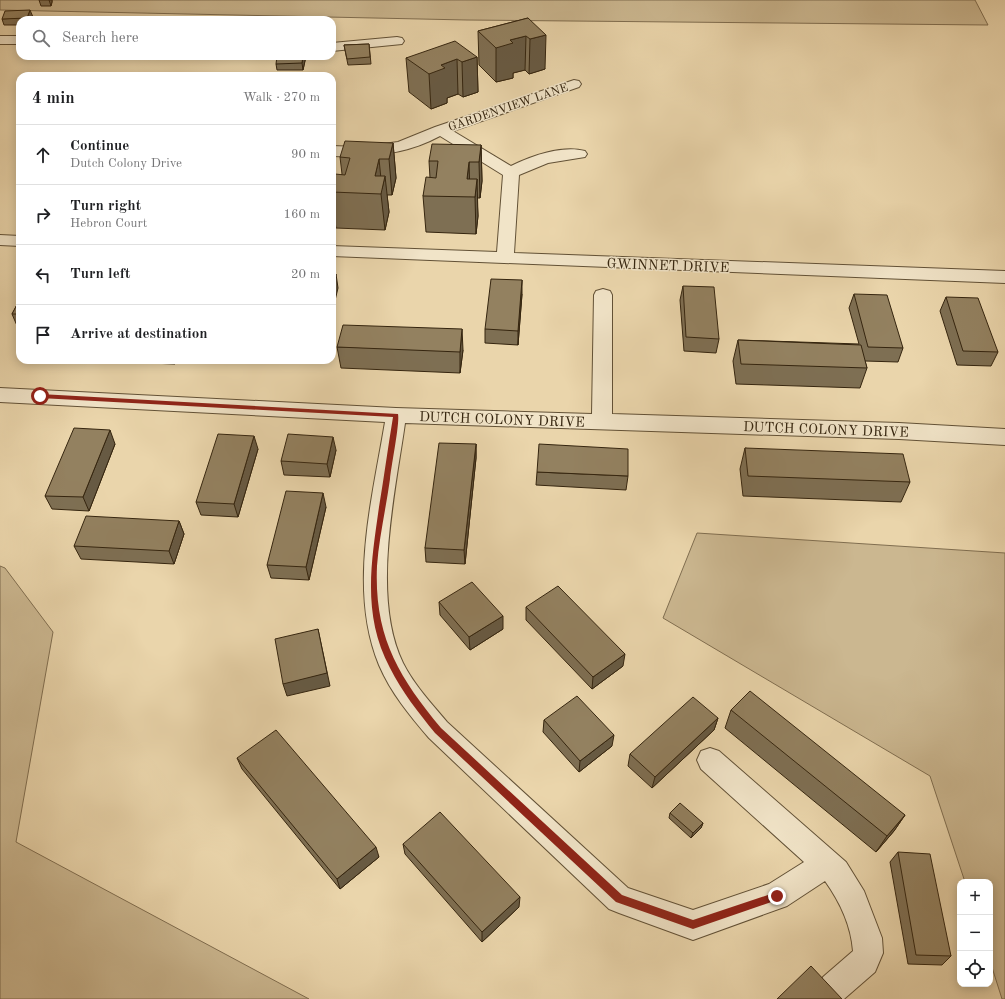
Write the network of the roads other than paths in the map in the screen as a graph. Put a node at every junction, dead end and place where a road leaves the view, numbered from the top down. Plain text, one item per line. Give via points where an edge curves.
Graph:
1 (0, 40) edge
2 (16, 40) edge
3 (397, 41) dead end
4 (336, 47) edge
5 (574, 84) dead end
6 (441, 130) junction
7 (336, 151) edge
8 (579, 154) dead end
9 (511, 173) junction
10 (0, 240) edge
11 (16, 241) edge
12 (336, 252) edge
13 (505, 258) junction
14 (1005, 278) edge
15 (603, 295) dead end
16 (0, 395) edge
17 (396, 415) junction
18 (602, 422) junction
19 (1005, 437) edge
20 (710, 760) dead end
21 (827, 864) junction
22 (834, 988) edge

1 - 2 street
3 - 4 street
5 - 6 street, GARDENVIEW LANE
6 - 7 street, GARDENVIEW LANE via 396,148 368,152
6 - 9 street, GARDENVIEW LANE
8 - 9 street via 540,159
9 - 13 street
10 - 11 street
12 - 13 street, GWINNET DRIVE
13 - 14 street, GWINNET DRIVE
15 - 18 street
16 - 17 street, DUTCH COLONY DRIVE
17 - 18 street, DUTCH COLONY DRIVE
17 - 21 street via 374,565 374,598 380,632 392,666 412,699 438,730 619,899 693,925 777,896
18 - 19 street, DUTCH COLONY DRIVE via 899,431
20 - 21 street
21 - 22 street via 845,884 854,901 867,938 868,953 864,961

